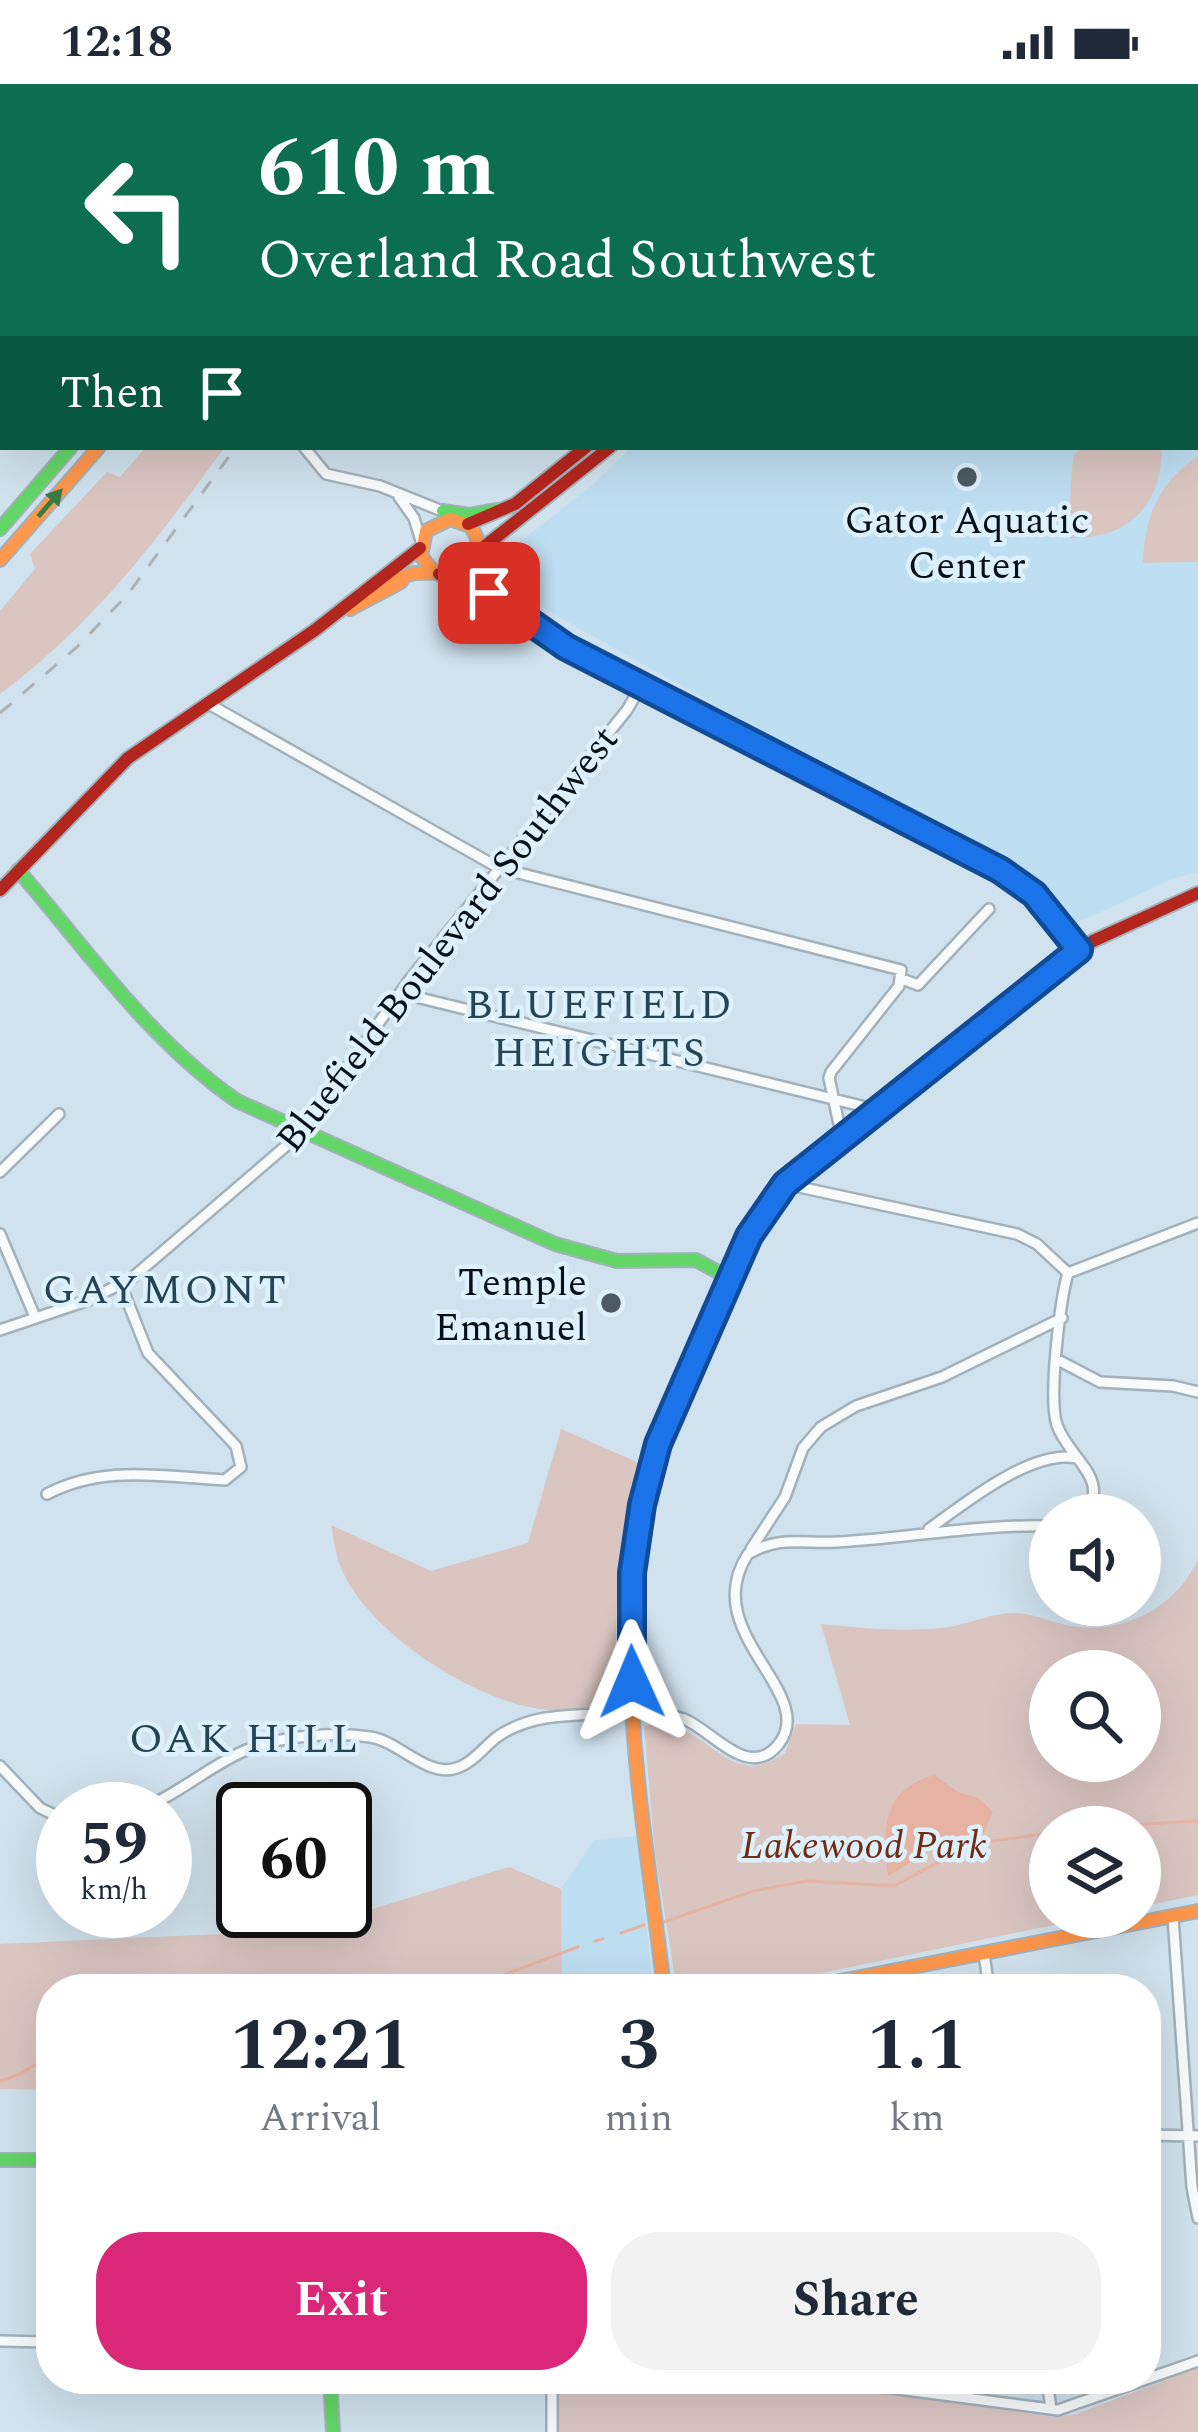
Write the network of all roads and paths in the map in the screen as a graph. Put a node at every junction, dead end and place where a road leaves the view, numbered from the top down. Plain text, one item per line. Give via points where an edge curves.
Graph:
1 (68, 450) edge
2 (96, 450) edge
3 (306, 450) edge
4 (582, 450) edge
5 (607, 450) edge
6 (396, 493) junction
7 (519, 499) junction
8 (456, 518) junction
9 (0, 529) edge
10 (490, 538) junction
11 (421, 546) junction
12 (478, 554) junction
13 (0, 560) edge
14 (441, 575) junction
15 (315, 630) junction
16 (551, 634) junction
17 (566, 647) junction
18 (641, 686) junction
19 (207, 703) junction
20 (499, 868) junction
21 (18, 870) junction
22 (0, 890) edge
23 (1198, 893) edge
24 (989, 909) dead end
25 (1079, 950) junction
26 (902, 980) junction
27 (402, 990) junction
28 (833, 1100) junction
29 (878, 1110) junction
30 (58, 1114) dead end
31 (301, 1133) junction
32 (842, 1138) junction
33 (0, 1172) edge
34 (785, 1184) junction
35 (1198, 1223) edge
36 (0, 1234) edge
37 (1067, 1273) junction
38 (729, 1278) junction
39 (121, 1285) junction
40 (35, 1317) junction
41 (1062, 1318) junction
42 (0, 1330) edge
43 (1056, 1359) junction
44 (1198, 1392) edge
45 (1077, 1458) junction
46 (47, 1494) dead end
47 (1095, 1494) edge
48 (1029, 1526) edge
49 (924, 1532) junction
50 (748, 1554) junction
51 (633, 1714) junction
52 (0, 1766) edge
53 (192, 1784) edge
54 (36, 1804) edge
55 (1198, 1911) edge
56 (1173, 1917) junction
57 (984, 1954) junction
58 (662, 1974) edge
59 (895, 1974) edge
60 (987, 1974) edge
61 (1198, 2049) edge
62 (1182, 2052) junction
63 (1161, 2135) edge
64 (1193, 2135) edge
65 (0, 2160) edge
66 (36, 2160) edge
67 (1198, 2218) edge
68 (0, 2341) edge
69 (36, 2342) edge
70 (1198, 2361) edge
71 (1161, 2374) edge
72 (331, 2394) edge
73 (552, 2394) edge
74 (964, 2394) edge
75 (1049, 2394) edge
76 (1106, 2394) edge
77 (1051, 2409) junction
78 (333, 2432) edge
79 (552, 2432) edge

1 - 9 main road
13 -> 2 main road
3 - 6 street via 326,474
4 - 7 main road
5 - 10 main road
6 - 8 street
6 - 11 street
7 - 8 main road
7 - 8 main road via 492,519
8 - 11 main road via 435,523
8 - 12 main road via 478,538
10 - 12 main road
10 - 16 main road via 486,565 497,590
11 - 14 main road via 424,562
11 - 15 main road
12 - 14 main road via 464,572
12 - 16 main road via 489,593
14 - 15 main road via 411,577
14 - 17 main road
15 - 19 main road
16 - 17 main road
17 - 18 main road
18 - 20 street, Bluefield Boulevard Southwest
18 - 25 main road via 1000,870 1034,894
19 - 20 street
19 - 21 main road via 128,758
20 - 26 street via 822,948 901,970
20 - 27 street, Bluefield Boulevard Southwest
21 - 22 main road
21 - 31 main road via 193,1071
23 - 25 main road
24 - 26 street via 918,986
25 - 29 main road
26 - 28 street via 837,1059 829,1078
27 - 28 street
27 - 31 street, Bluefield Boulevard Southwest
28 - 29 street
28 - 32 street
29 - 32 main road
30 - 33 street
31 - 38 main road via 567,1248 610,1260 694,1257
31 - 39 street, Bluefield Boulevard Southwest
32 - 34 main road
34 - 37 street via 1017,1234
34 - 38 main road
35 - 37 street
36 - 40 street
37 - 41 street
38 - 51 main road via 670,1409 642,1505 632,1573
39 - 40 street, Bluefield Boulevard Southwest
39 - 46 street via 148,1353 242,1460 225,1480 117,1475
40 - 42 street, Bluefield Boulevard Southwest
41 - 43 street
41 - 50 street via 821,1427
43 - 44 street via 1100,1382
43 - 45 street via 1053,1414
45 - 47 street
45 - 49 street via 1031,1466
48 - 49 street
49 - 50 street via 786,1539
50 - 51 street via 734,1579 734,1603 779,1694 782,1740 763,1756 746,1757 683,1719
51 - 53 street via 525,1723 450,1770 373,1737 268,1744
51 - 58 main road
52 - 54 street
55 - 56 main road
56 - 57 main road
56 - 62 street
57 - 59 main road
57 - 60 street
61 - 62 street
62 - 64 street
63 - 64 street
64 - 67 street
65 - 66 main road
68 - 69 street
70 - 71 street
72 - 78 main road
73 - 79 street
74 - 77 street
75 - 77 street
76 - 77 street

